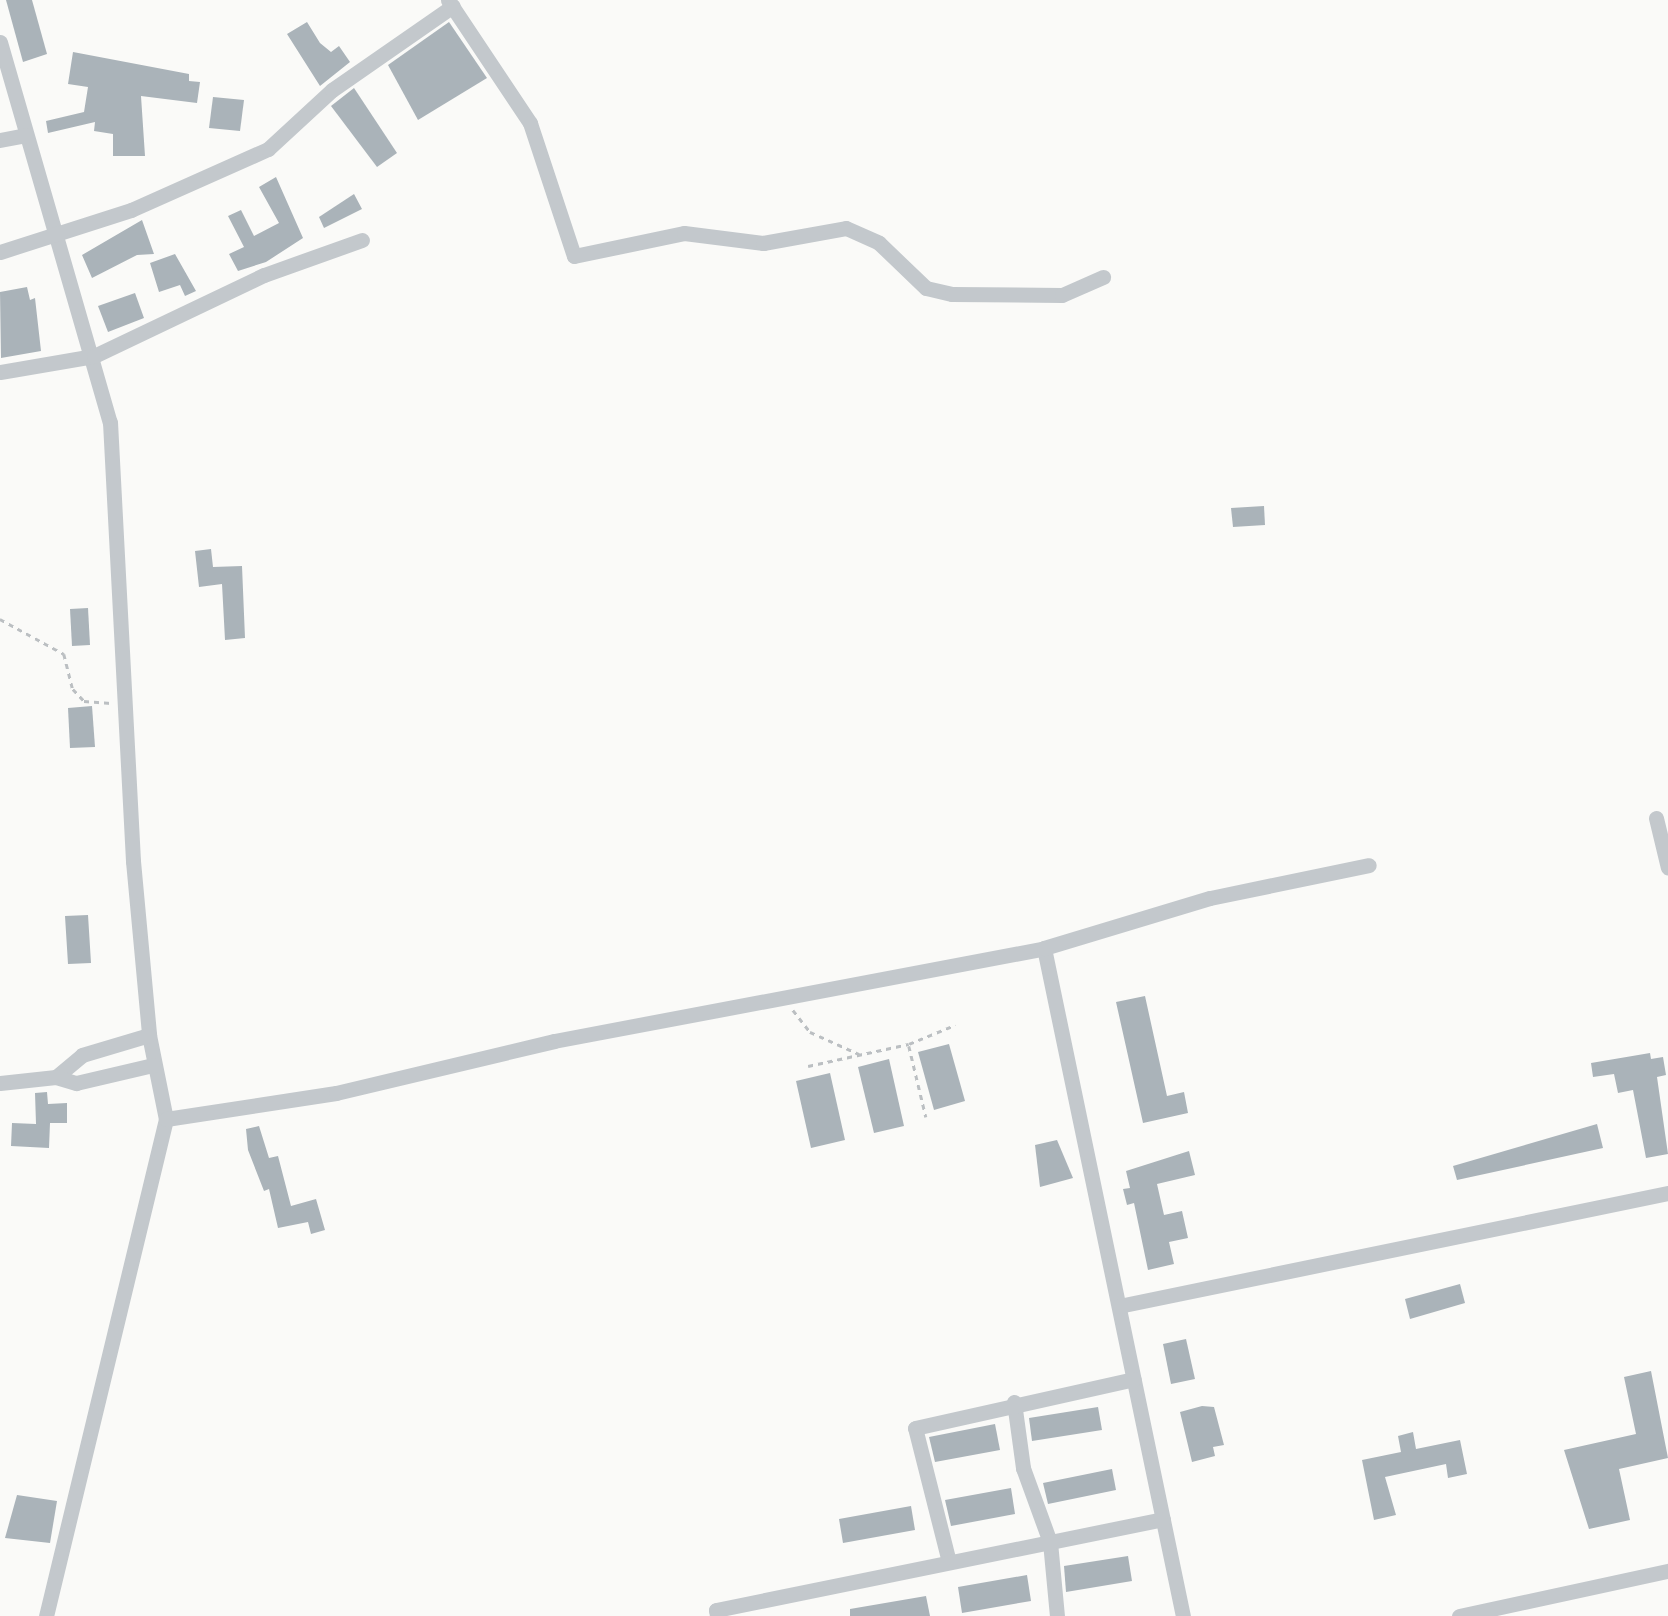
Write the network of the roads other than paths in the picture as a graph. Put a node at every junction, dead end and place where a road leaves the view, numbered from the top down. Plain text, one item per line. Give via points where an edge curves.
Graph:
1 (450, 3) edge
2 (0, 42) edge
3 (26, 136) junction
4 (0, 140) edge
5 (56, 238) junction
6 (362, 240) dead end
7 (0, 252) edge
8 (1103, 277) dead end
9 (94, 356) junction
10 (0, 372) edge
11 (1656, 818) dead end
12 (1369, 866) dead end
13 (1668, 868) edge
14 (1044, 948) junction
15 (148, 1035) junction
16 (153, 1065) junction
17 (56, 1077) junction
18 (0, 1084) edge
19 (166, 1119) junction
20 (1668, 1193) edge
21 (1120, 1306) junction
22 (1134, 1379) junction
23 (1014, 1402) junction
24 (1163, 1519) junction
25 (1050, 1542) junction
26 (949, 1562) junction
27 (1668, 1572) edge
28 (46, 1616) edge
29 (717, 1616) edge
30 (1057, 1616) edge
31 (1182, 1616) edge
32 (1459, 1616) edge

1 - 5 street via 332,90 268,148
1 - 8 street via 530,124 574,256 684,233 762,243 846,228 879,243 926,288 952,294 1062,295
2 - 3 street
3 - 4 street
3 - 5 street
5 - 7 street
5 - 9 street
6 - 9 street via 264,275
9 - 10 street
9 - 15 street via 117,484 123,704
11 - 13 street
12 - 14 street via 1210,898
14 - 19 street via 782,995 336,1092
14 - 21 street
15 - 16 street
15 - 17 street via 82,1056
16 - 17 street via 76,1082
16 - 19 street
17 - 18 street
19 - 28 street
20 - 21 street
21 - 22 street
22 - 23 street
22 - 24 street
23 - 25 street via 1023,1468
23 - 26 street via 915,1428
24 - 25 street
24 - 31 street
25 - 26 street
25 - 30 street
26 - 29 street via 716,1610
27 - 32 street

